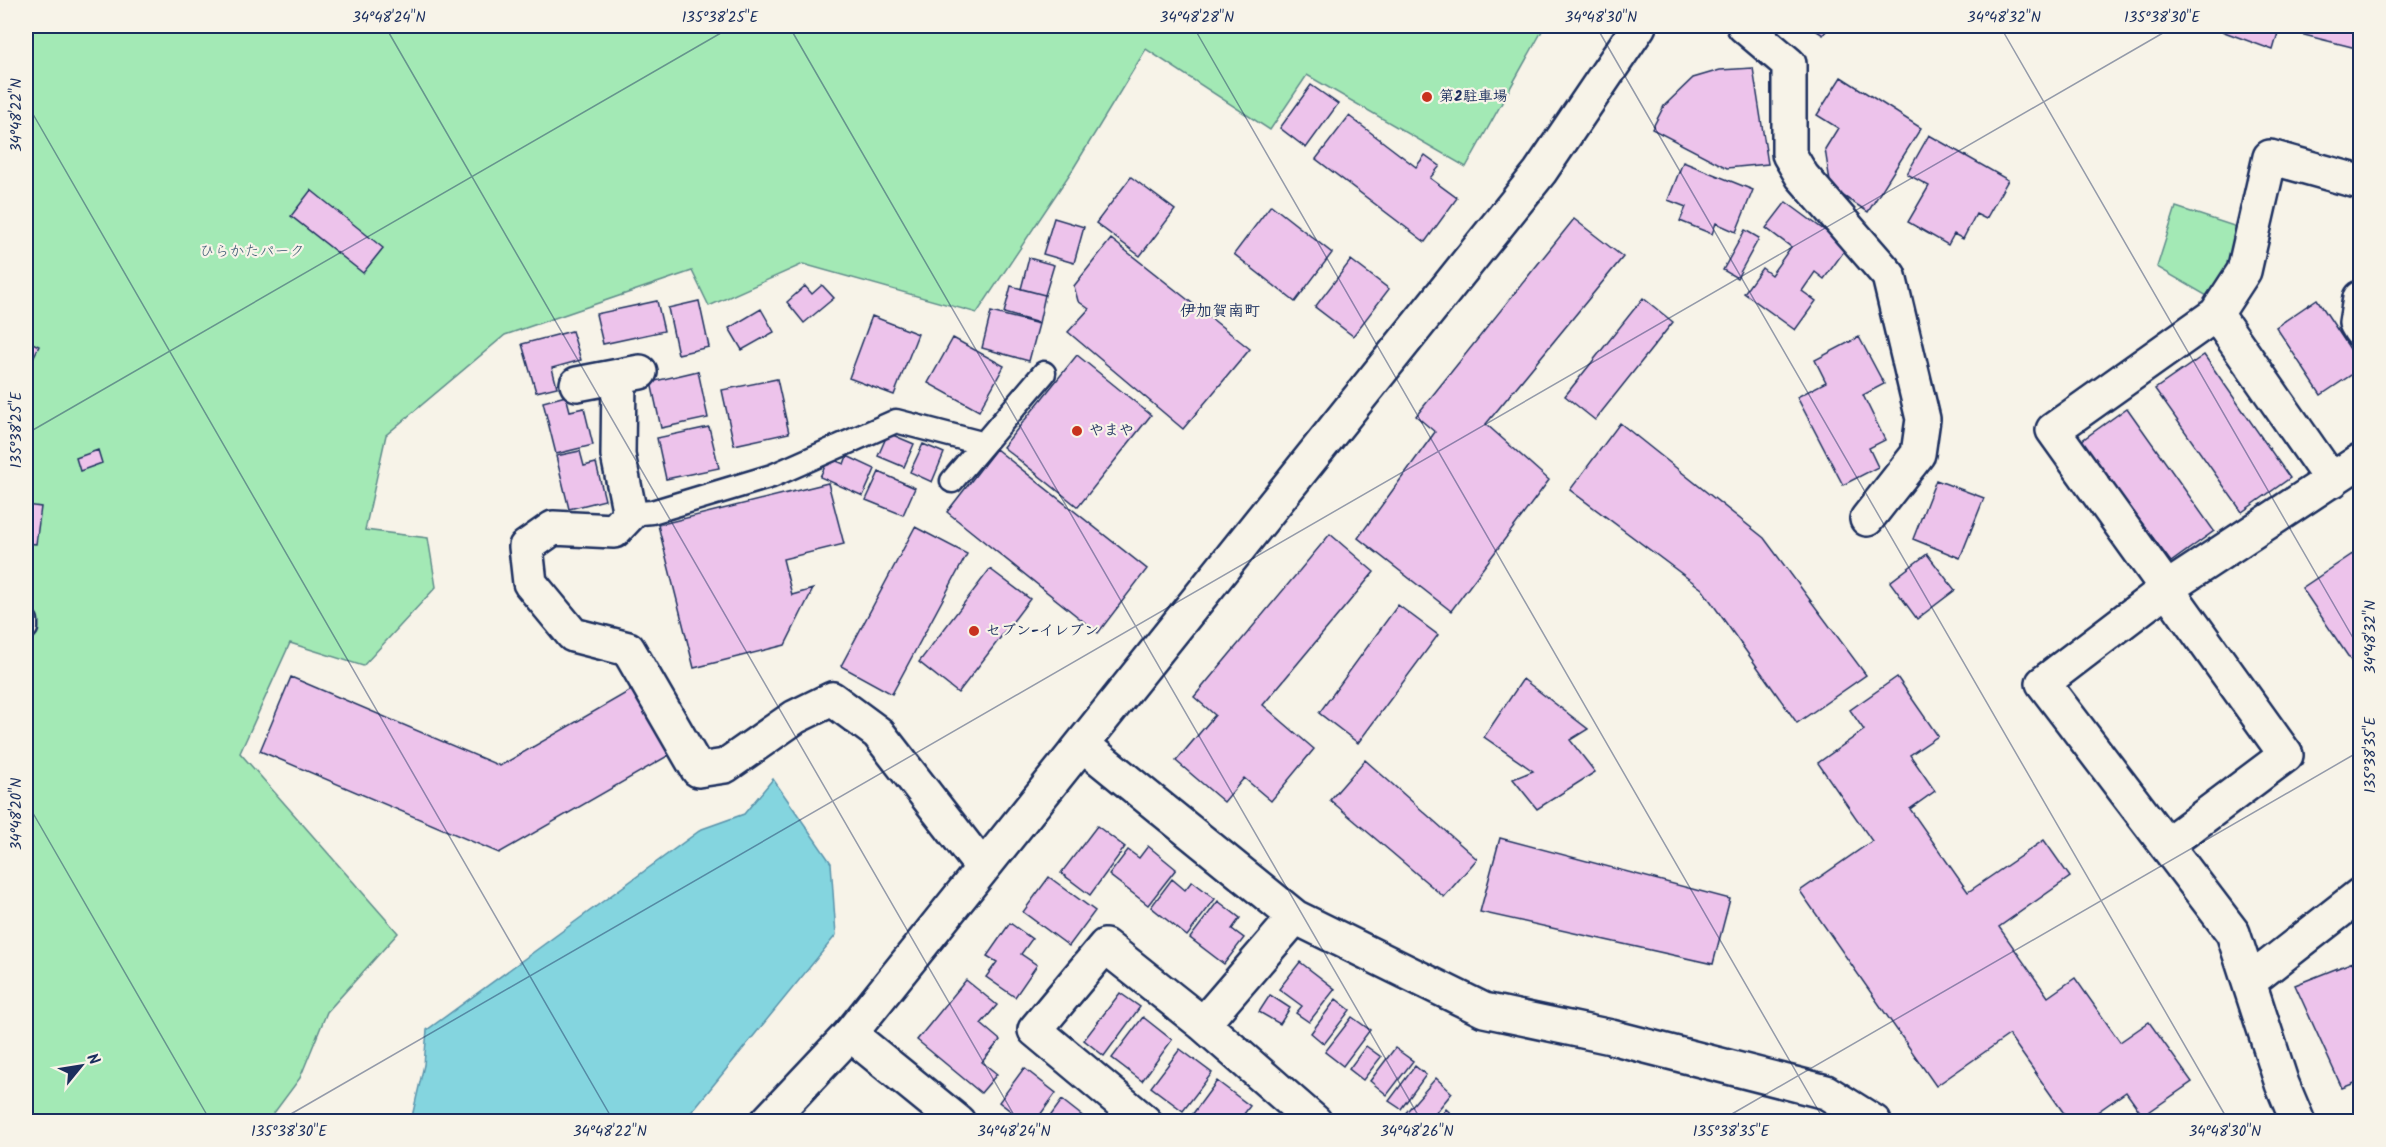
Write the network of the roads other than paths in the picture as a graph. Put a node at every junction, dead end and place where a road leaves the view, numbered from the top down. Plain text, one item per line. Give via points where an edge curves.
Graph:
1 (1744, 26) edge
2 (1625, 32) edge
3 (2361, 182) edge
4 (2361, 298) edge
5 (2216, 314) junction
6 (2361, 330) edge
7 (1044, 374) dead end
8 (577, 384) dead end
9 (981, 443) junction
10 (2361, 461) edge
11 (2332, 480) junction
12 (952, 481) dead end
13 (630, 514) junction
14 (1867, 519) dead end
15 (2166, 589) junction
16 (26, 621) edge
17 (26, 628) edge
18 (1083, 745) junction
19 (2166, 845) junction
20 (982, 867) junction
21 (2361, 895) edge
22 (1295, 917) junction
23 (2250, 981) junction
24 (1203, 1024) junction
25 (850, 1034) junction
26 (767, 1122) edge
27 (958, 1122) edge
28 (1146, 1122) edge
29 (1315, 1122) edge
30 (1874, 1122) edge
31 (2298, 1122) edge

1 - 14 street via 1789,64 1789,154 1802,176 1889,276 1923,418 1918,454
2 - 18 street via 1540,172
3 - 5 street via 2270,157 2244,270
4 - 6 street via 2356,323
5 - 11 street
5 - 15 street via 2053,430
7 - 9 lane
8 - 13 street via 629,374 618,455
9 - 12 lane
9 - 13 lane via 896,421 772,476 652,512
10 - 11 street
11 - 15 street
13 - 20 street via 614,531 553,528 544,534 526,547 530,583 573,635 628,649 698,770 725,766 795,717 832,699 878,733
15 - 19 street via 2286,755
15 - 19 street via 2043,683
16 - 17 lane
18 - 20 street
18 - 22 street
19 - 23 street via 2234,933
20 - 25 street
21 - 23 street
22 - 24 street
22 - 30 street via 1484,1010 1611,1037 1826,1092
23 - 31 street
24 - 28 street via 1105,946 1035,1030
24 - 29 street
25 - 26 street
25 - 27 street

